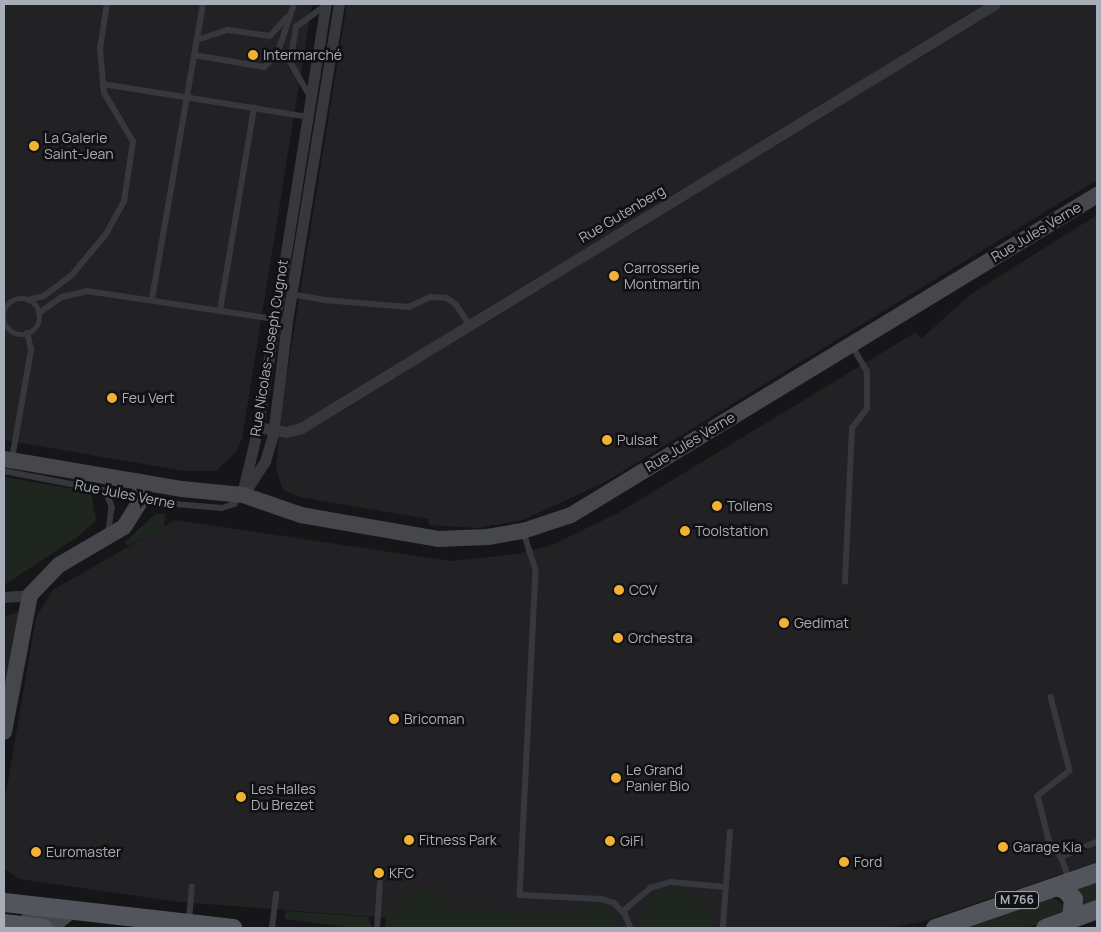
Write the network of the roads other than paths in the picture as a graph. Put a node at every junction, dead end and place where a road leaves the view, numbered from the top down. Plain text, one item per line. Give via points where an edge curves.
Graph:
1 (107, 4) edge
2 (203, 4) edge
3 (294, 4) edge
4 (339, 4) edge
5 (996, 4) edge
6 (326, 5) edge
7 (288, 16) junction
8 (197, 40) junction
9 (194, 55) junction
10 (103, 84) junction
11 (187, 97) junction
12 (311, 99) junction
13 (254, 108) junction
14 (308, 117) junction
15 (321, 118) junction
16 (1097, 195) edge
17 (279, 292) junction
18 (292, 294) junction
19 (152, 299) junction
20 (28, 300) junction
21 (5, 308) edge
22 (220, 311) junction
23 (39, 312) junction
24 (274, 320) junction
25 (287, 321) junction
26 (469, 324) junction
27 (5, 327) edge
28 (27, 333) junction
29 (851, 345) junction
30 (258, 427) junction
31 (273, 431) junction
32 (7, 463) edge
33 (141, 489) junction
34 (106, 490) junction
35 (243, 494) junction
36 (524, 531) junction
37 (108, 537) junction
38 (845, 582) dead end
39 (30, 595) junction
40 (4, 597) edge
41 (1051, 696) dead end
42 (4, 732) edge
43 (730, 832) dead end
44 (1097, 842) edge
45 (1061, 857) junction
46 (1097, 872) edge
47 (380, 883) dead end
48 (1063, 884) junction
49 (192, 887) dead end
50 (725, 887) junction
51 (276, 894) dead end
52 (4, 902) edge
53 (1097, 909) edge
54 (71, 911) junction
55 (622, 912) junction
56 (4, 916) edge
57 (1071, 919) junction
58 (188, 922) junction
59 (4, 923) edge
60 (723, 925) dead end
61 (43, 928) edge
62 (233, 928) edge
63 (272, 928) edge
64 (377, 928) edge
65 (631, 928) edge
66 (935, 928) edge
67 (1045, 928) edge

1 - 10 lane via 100,48
2 - 8 lane
3 - 7 lane
4 - 15 street, Rue Nicolas-Joseph Cugnot
5 - 26 street, Rue Gutenberg
6 - 12 street, Rue Nicolas-Joseph Cugnot
6 - 12 lane via 296,27 290,62
7 - 8 lane via 270,36 228,30
7 - 9 lane via 277,55 264,67
8 - 9 lane
9 - 11 lane
10 - 11 lane
10 - 20 lane via 104,93 133,142 124,202 106,234 72,275 44,296
11 - 13 lane
11 - 19 lane
12 - 14 street, Rue Nicolas-Joseph Cugnot
13 - 14 lane
13 - 22 lane
14 - 15 lane
14 - 17 street, Rue Nicolas-Joseph Cugnot
15 - 18 street, Rue Nicolas-Joseph Cugnot
16 - 29 main road, Rue Jules Verne
17 - 18 lane
17 - 24 street, Rue Nicolas-Joseph Cugnot
18 - 25 street, Rue Nicolas-Joseph Cugnot
18 - 26 lane via 409,307 430,297 447,298 456,304
19 - 22 lane
19 - 23 lane via 80,291 62,297
20 - 21 lane via 16,300
20 - 23 lane
21 - 27 lane
22 - 24 lane
23 - 28 lane via 38,324
24 - 25 lane
24 - 30 street, Rue Nicolas-Joseph Cugnot
25 - 31 street, Rue Nicolas-Joseph Cugnot
26 - 31 street, Rue Gutenberg via 301,428
27 - 28 lane via 16,333
28 - 32 lane via 30,350
29 - 36 main road, Rue Jules Verne via 571,515
29 - 38 lane via 867,372 867,410 852,428
30 - 31 street, Rue Gutenberg
30 - 35 street, Rue Nicolas-Joseph Cugnot via 246,468
31 - 35 street, Rue Nicolas-Joseph Cugnot via 265,461
32 - 33 main road, Rue Jules Verne
32 - 34 lane, Rue Jules Verne
33 - 34 lane, Rue Jules Verne
33 - 35 main road, Rue Jules Verne
33 - 37 main road via 124,526
34 - 37 lane via 112,507
35 - 36 main road, Rue Jules Verne via 301,515 438,539 488,537
36 - 55 lane via 536,570 520,895 601,899 614,903
37 - 39 main road via 58,565
39 - 40 street
39 - 42 main road
41 - 45 lane via 1070,771 1038,796 1049,840
43 - 50 lane
44 - 45 lane
45 - 48 lane
46 - 48 main road, M 766
47 - 64 lane
48 - 57 main road via 1073,899
48 - 66 main road, M 766
49 - 58 lane
50 - 55 lane via 672,882 651,888
50 - 60 lane
51 - 63 lane
52 - 54 main road
53 - 57 main road, M 766
54 - 56 main road via 56,923
54 - 58 main road
55 - 65 lane
57 - 67 main road, M 766
58 - 62 main road
59 - 61 main road

